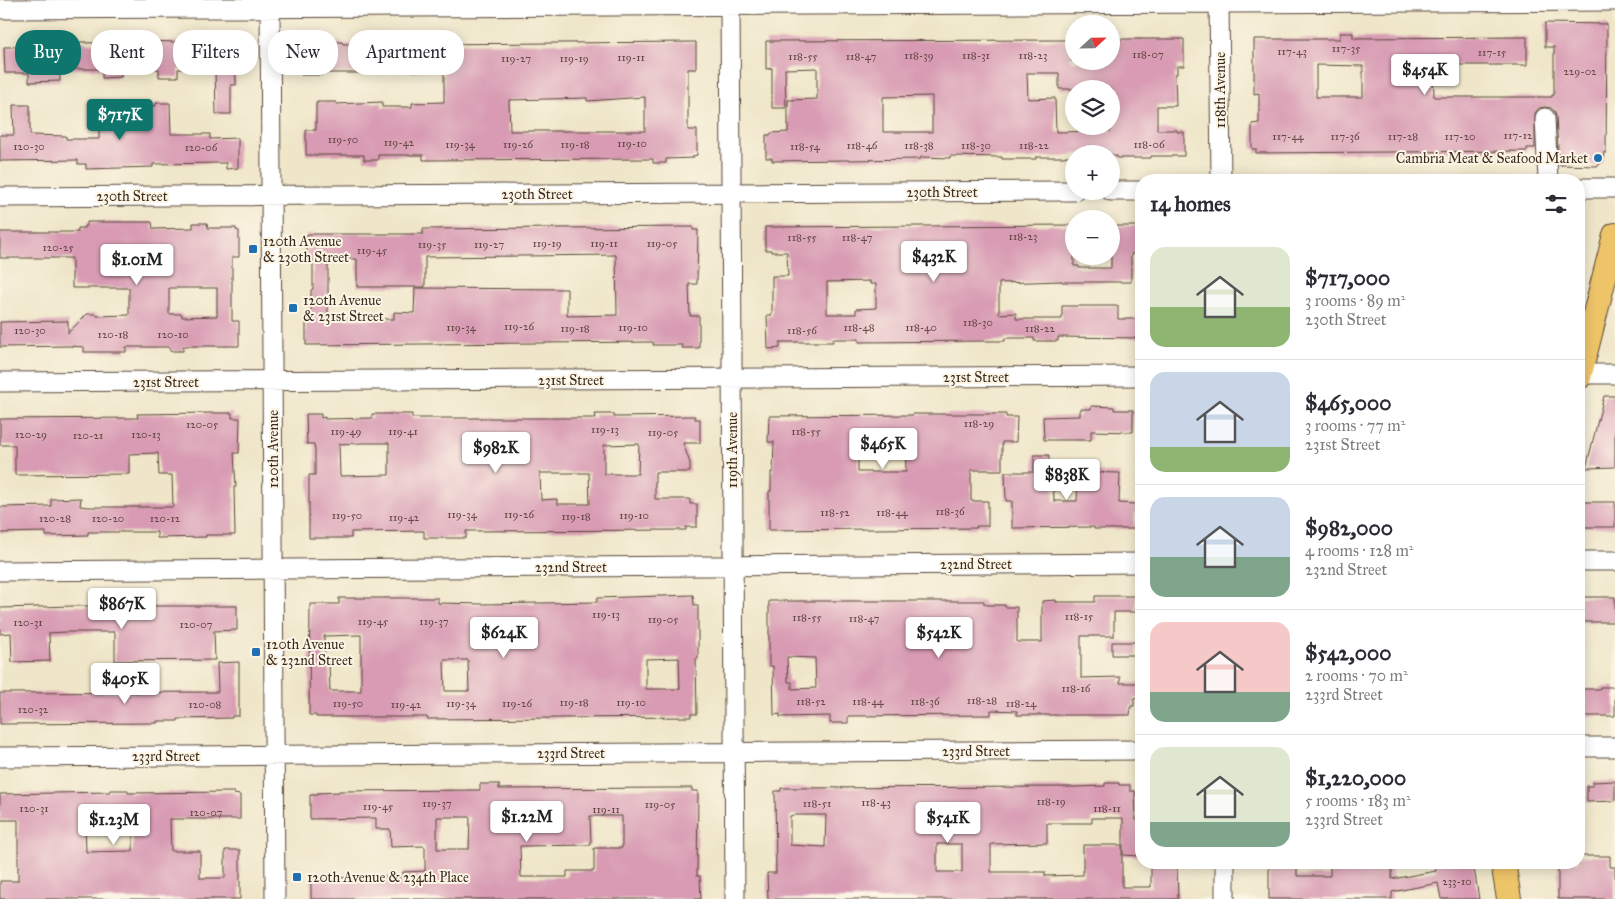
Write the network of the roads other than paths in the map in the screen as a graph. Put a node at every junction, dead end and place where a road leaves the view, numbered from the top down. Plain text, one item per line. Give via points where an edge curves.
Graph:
1 (1590, 1) edge
2 (1615, 1) edge
3 (1219, 2) edge
4 (730, 3) edge
5 (270, 4) edge
6 (0, 9) edge
7 (1546, 118) dead end
8 (1221, 174) edge
9 (1548, 174) edge
10 (1585, 188) edge
11 (1615, 188) edge
12 (1065, 191) edge
13 (1120, 191) edge
14 (1135, 191) edge
15 (731, 193) junction
16 (271, 195) junction
17 (0, 196) edge
18 (1615, 235) edge
19 (1585, 352) edge
20 (1615, 374) edge
21 (1585, 375) edge
22 (1135, 376) edge
23 (732, 379) junction
24 (0, 382) edge
25 (272, 382) junction
26 (1585, 561) edge
27 (1615, 561) edge
28 (1135, 563) edge
29 (732, 566) junction
30 (273, 568) junction
31 (0, 571) edge
32 (1585, 747) edge
33 (1615, 747) edge
34 (1135, 750) edge
35 (734, 752) junction
36 (274, 755) junction
37 (0, 757) edge
38 (1225, 869) edge
39 (1504, 869) edge
40 (275, 899) edge
41 (735, 899) edge
42 (1225, 899) edge
43 (1509, 899) edge

1 - 2 street
1 - 3 street
3 - 4 street
3 - 8 street, 118th Avenue
4 - 5 street
4 - 15 street, 119th Avenue
5 - 6 street
5 - 16 street, 120th Avenue
7 - 9 street
10 - 11 street
12 - 15 street, 230th Street
13 - 14 street
15 - 16 street, 230th Street
15 - 23 street, 119th Avenue
16 - 17 street, 230th Street
16 - 25 street, 120th Avenue
18 - 19 main road
20 - 21 street
22 - 23 street, 231st Street
23 - 25 street, 231st Street
23 - 29 street, 119th Avenue
24 - 25 street, 231st Street
25 - 30 street, 120th Avenue
26 - 27 street
28 - 29 street, 232nd Street
29 - 30 street, 232nd Street
29 - 35 street, 119th Avenue
30 - 31 street, 232nd Street
30 - 36 street, 120th Avenue
32 - 33 street
34 - 35 street, 233rd Street
35 - 36 street, 233rd Street
35 - 41 street, 119th Avenue
36 - 37 street, 233rd Street
36 - 40 street, 120th Avenue
38 - 42 street
39 - 43 main road

